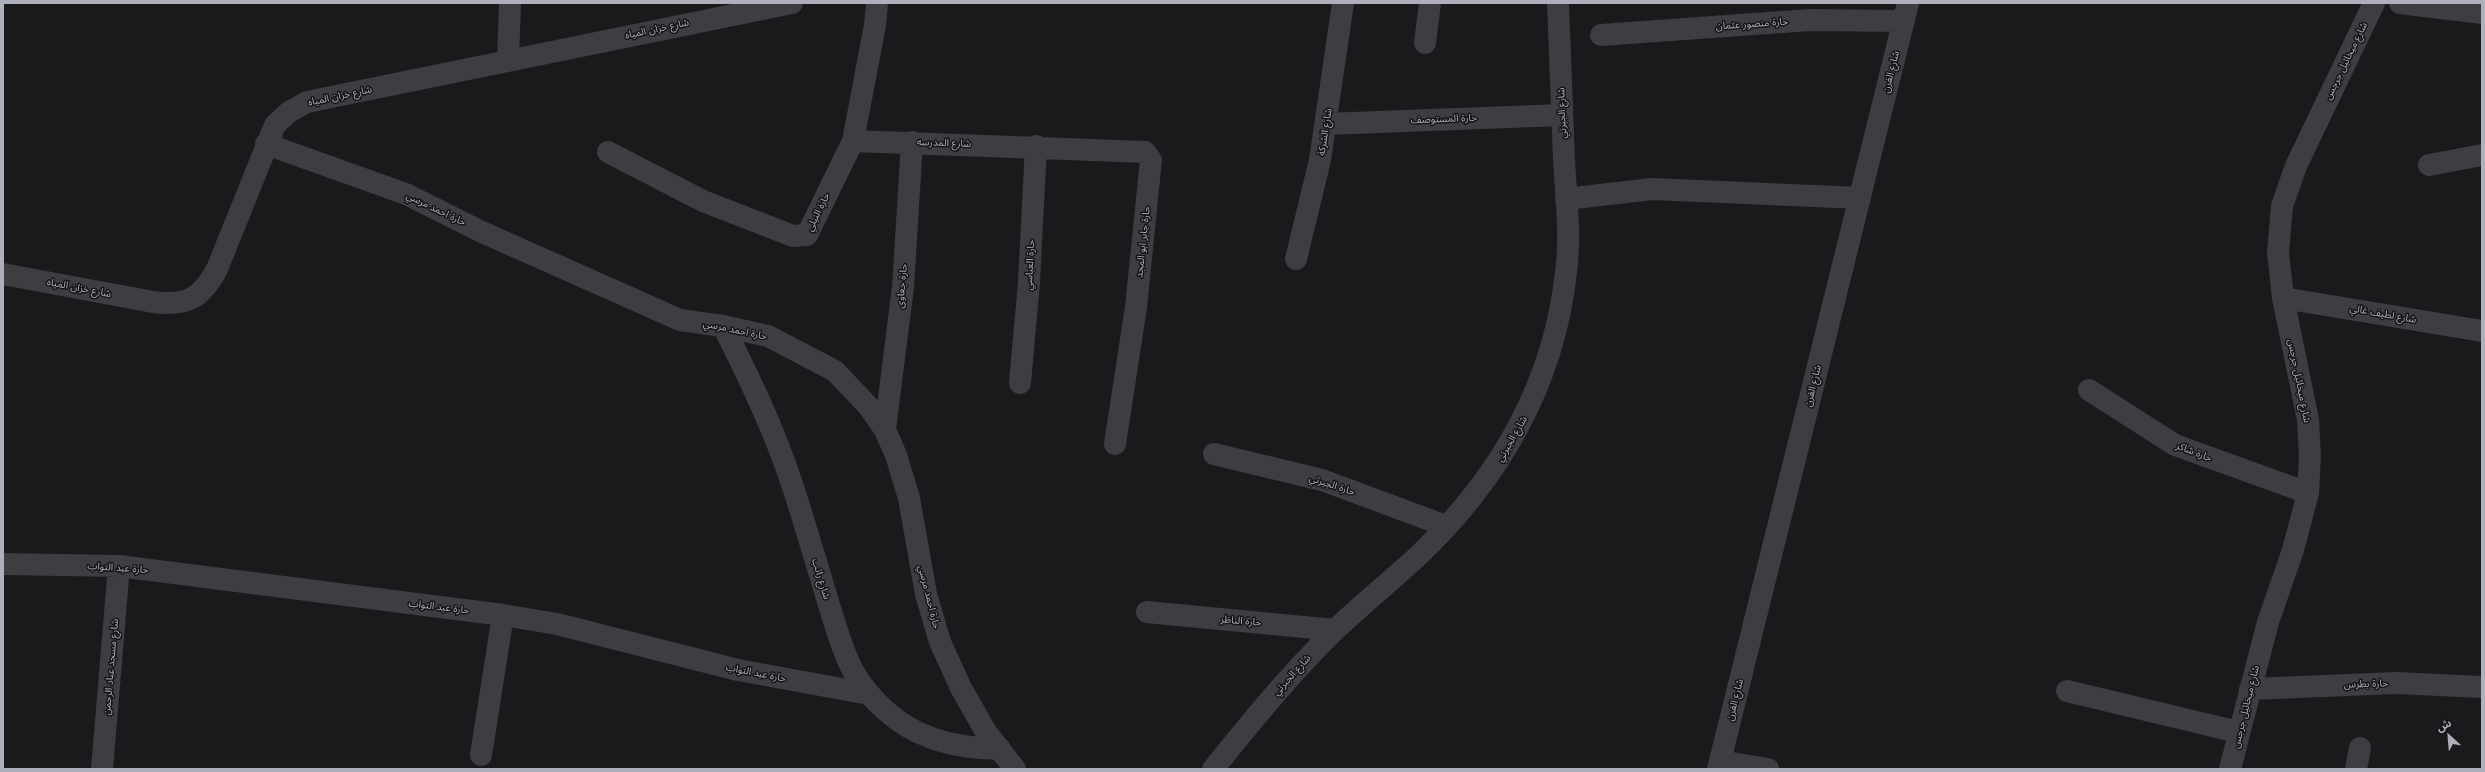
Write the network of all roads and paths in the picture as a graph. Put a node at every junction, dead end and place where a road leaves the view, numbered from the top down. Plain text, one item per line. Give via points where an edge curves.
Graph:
1 (510, 3) edge
2 (792, 3) edge
3 (877, 3) edge
4 (1343, 3) edge
5 (1430, 3) edge
6 (1558, 3) edge
7 (2374, 3) edge
8 (2400, 3) edge
9 (747, 7) edge
10 (1906, 12) edge
11 (2482, 13) edge
12 (1601, 34) dead end
13 (1426, 43) dead end
14 (508, 60) junction
15 (1562, 115) junction
16 (1326, 124) junction
17 (853, 141) junction
18 (912, 142) junction
19 (266, 144) junction
20 (1036, 146) junction
21 (608, 152) dead end
22 (2482, 155) edge
23 (2429, 165) dead end
24 (1860, 198) junction
25 (1566, 199) junction
26 (1296, 259) dead end
27 (3, 274) edge
28 (2283, 298) junction
29 (723, 326) junction
30 (2482, 331) edge
31 (1020, 383) dead end
32 (2089, 390) dead end
33 (885, 430) junction
34 (1115, 444) dead end
35 (1214, 454) dead end
36 (2308, 493) junction
37 (1446, 526) junction
38 (3, 564) edge
39 (119, 566) junction
40 (1147, 612) dead end
41 (503, 615) junction
42 (1335, 630) junction
43 (2482, 687) edge
44 (2250, 689) junction
45 (2067, 691) dead end
46 (869, 694) junction
47 (2238, 732) junction
48 (2360, 748) dead end
49 (1000, 749) junction
50 (481, 755) dead end
51 (1719, 765) edge
52 (102, 769) edge
53 (1015, 769) edge
54 (1213, 769) edge
55 (1768, 769) edge
56 (2230, 769) edge
57 (2356, 769) edge

1 - 14 street
2 - 9 street, شارع خزان المياه
3 - 17 street, حارة النيلي
4 - 16 street, شارع الشركة
5 - 13 street
6 - 15 street, شارع الجبرتي
7 - 28 street, شارع ميخائيل جرجس via 2296,166 2282,206 2278,252
8 - 11 street
9 - 14 street, شارع خزان المياه
10 - 12 street, حارة منصور عثمان
10 - 24 street, شارع الفرن
14 - 19 street, شارع خزان المياه via 307,102 289,112 275,125
15 - 16 street, حارة المستوصف
15 - 25 street, شارع الجبرتي
16 - 26 street, شارع الشركة via 1306,225
17 - 18 street, شارع المدرسه
17 - 21 street, حارة النيلي via 807,235 800,237 703,201
18 - 20 street, شارع المدرسه
18 - 33 street, حارة جعاوى via 902,287
19 - 27 street, شارع خزان المياه via 217,269 208,287 192,299 173,304 153,302
19 - 29 street, حارة احمد مرسي via 406,194 482,232 680,320
20 - 31 street, حارة العباسي via 1030,282
20 - 34 street, حارة جابر ابو المجد via 1145,152 1151,160 1136,307
22 - 23 street
24 - 25 street via 1652,189
24 - 51 street, شارع الفرن
25 - 37 street, شارع الجبرتي via 1567,271 1554,342 1546,364 1529,409 1493,471
28 - 30 street, شارع لطيف غالي
28 - 36 street, شارع ميخائيل جرجس via 2308,420
29 - 33 street, حارة احمد مرسي via 768,336 835,370 869,407
29 - 46 street, شارع راتب via 749,377 792,483 841,644 853,670
32 - 36 street, حارة شاكر via 2175,446
33 - 49 street, حارة احمد مرسي via 896,455 909,498 926,594 940,642 960,688
35 - 37 street, حارة الجبرتي via 1322,480
36 - 44 street, شارع ميخائيل جرجس
37 - 42 street, شارع الجبرتي via 1419,555
38 - 39 street, حارة عبد التواب
39 - 41 street, حارة عبد التواب
39 - 52 street, شارع مسجد عباد الرحمن
40 - 42 street, حارة الناظر
41 - 46 street, حارة عبد التواب via 557,624 738,670
41 - 50 street
42 - 54 street, شارع الجبرتي via 1287,678
43 - 44 street, حارة بطرس via 2397,683
44 - 47 street, شارع ميخائيل جرجس
45 - 47 street
46 - 49 street, شارع راتب via 896,719 928,737 963,747
47 - 56 street, شارع ميخائيل جرجس
48 - 57 street
49 - 53 street, حارة احمد مرسي
51 - 55 street

